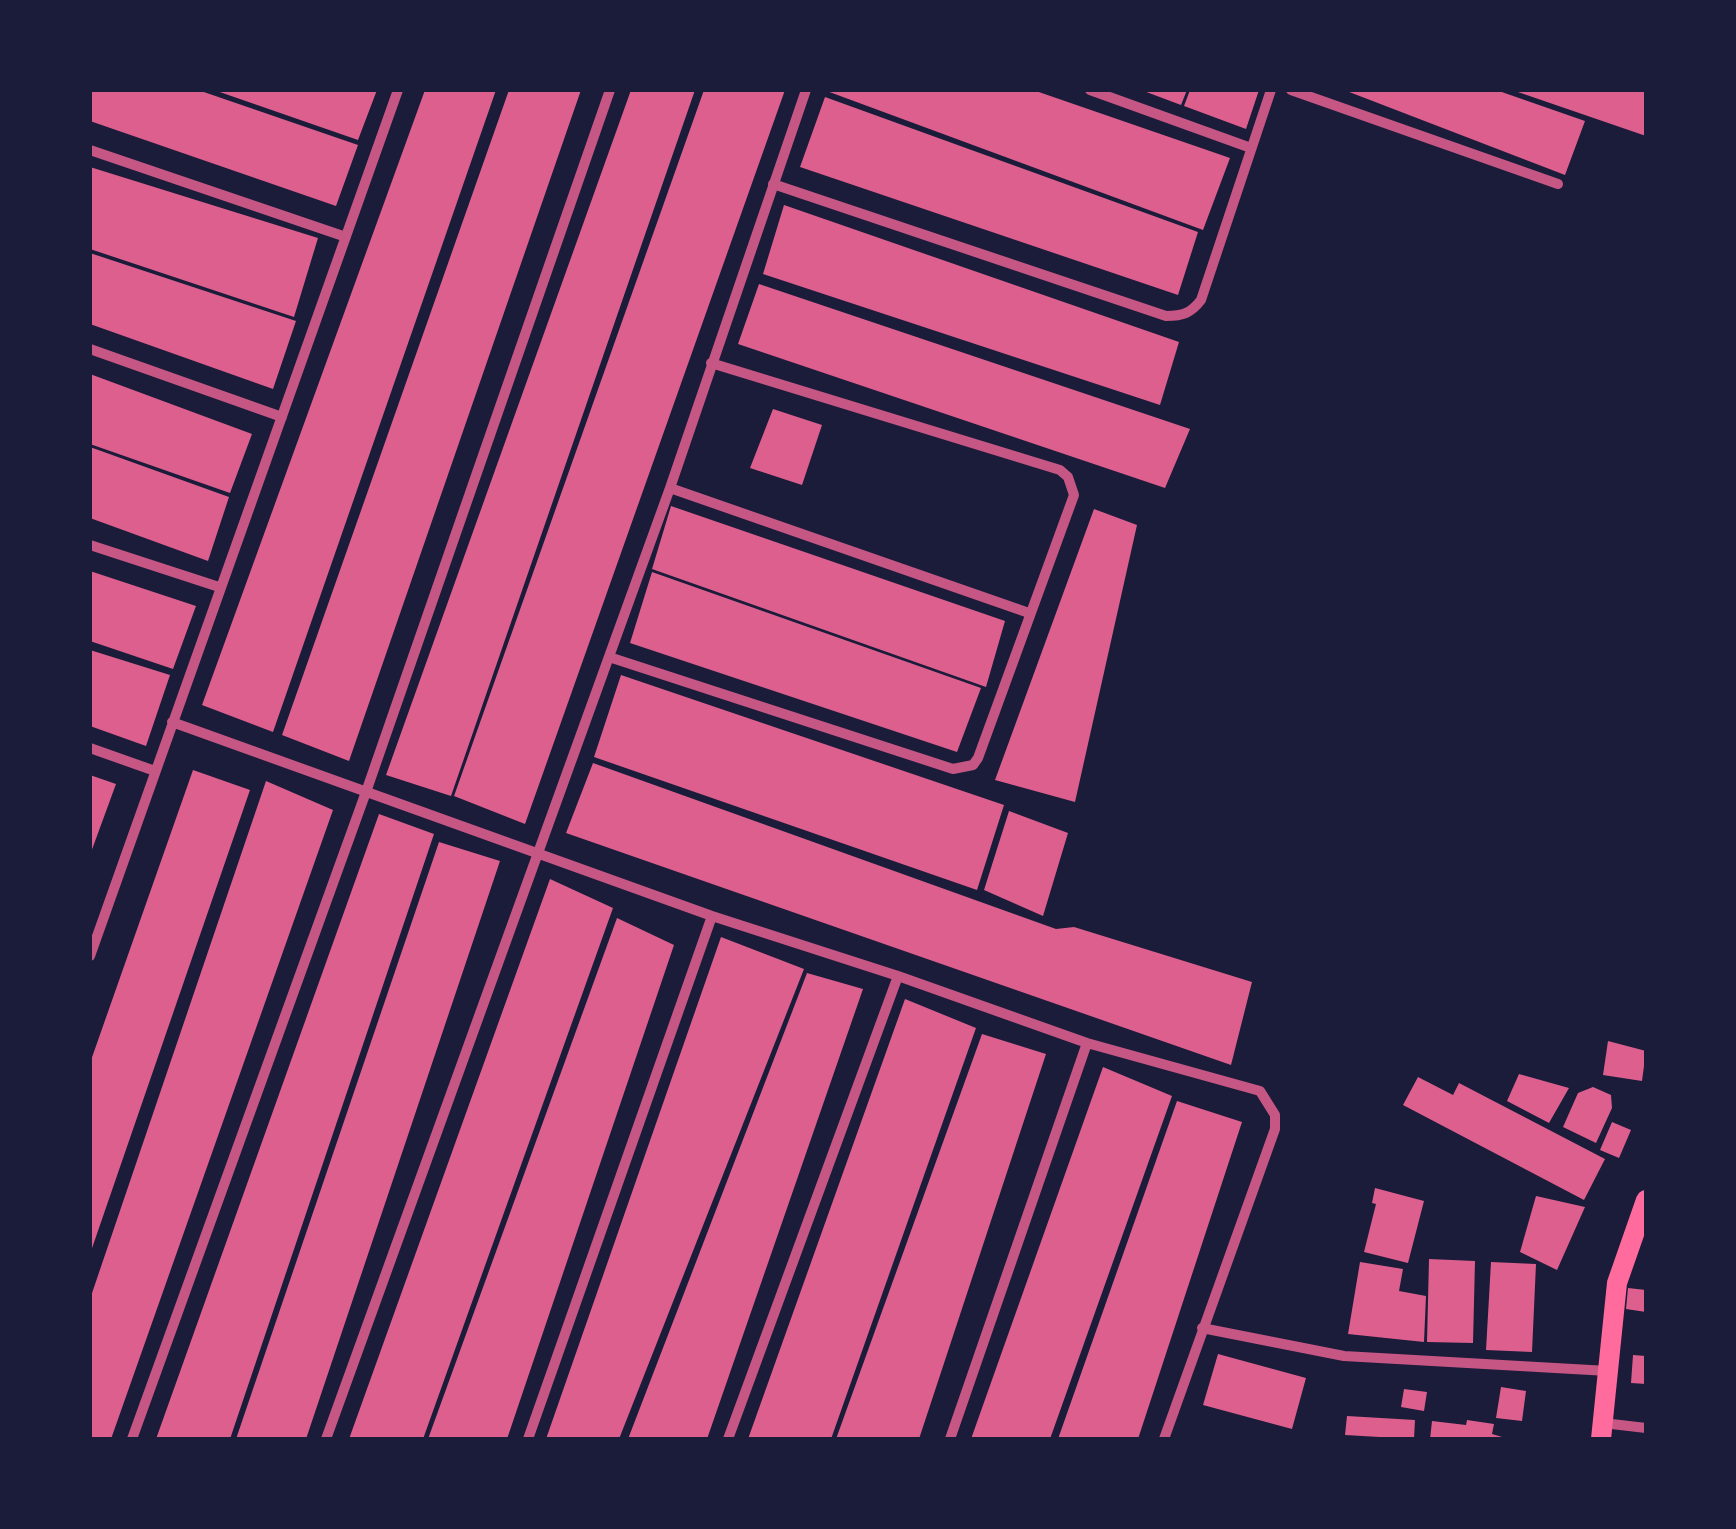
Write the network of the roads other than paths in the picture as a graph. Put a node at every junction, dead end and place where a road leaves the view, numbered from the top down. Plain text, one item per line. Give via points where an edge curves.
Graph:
1 (398, 90) edge
2 (610, 90) edge
3 (806, 90) edge
4 (1090, 90) edge
5 (1271, 90) edge
6 (1291, 90) edge
7 (1114, 94) edge
8 (1251, 148) junction
9 (90, 150) edge
10 (773, 184) junction
11 (1558, 184) dead end
12 (346, 237) junction
13 (90, 349) edge
14 (712, 363) junction
15 (282, 417) junction
16 (670, 488) junction
17 (90, 545) edge
18 (219, 588) junction
19 (1030, 612) junction
20 (609, 656) junction
21 (172, 722) junction
22 (90, 748) edge
23 (155, 771) junction
24 (366, 792) junction
25 (538, 851) junction
26 (712, 916) junction
27 (90, 956) edge
28 (898, 976) junction
29 (1087, 1044) junction
30 (1646, 1200) edge
31 (1202, 1328) junction
32 (1608, 1371) junction
33 (1646, 1428) edge
34 (1602, 1431) edge
35 (132, 1439) edge
36 (326, 1439) edge
37 (528, 1439) edge
38 (728, 1439) edge
39 (950, 1439) edge
40 (1164, 1439) edge

1 - 12 street
2 - 24 street
3 - 10 street
4 - 7 street
5 - 8 street
6 - 11 street
7 - 8 street
8 - 10 street via 1201,300 1181,316
9 - 12 street
10 - 14 street
12 - 15 street
13 - 15 street
14 - 16 street
14 - 19 street via 1060,470 1074,495
15 - 18 street
16 - 19 street
16 - 20 street
17 - 18 street
18 - 21 street
19 - 20 street via 978,758 953,769
20 - 25 street
21 - 23 street
21 - 24 street
22 - 23 street
23 - 27 street
24 - 25 street
24 - 35 street
25 - 26 street
25 - 36 street
26 - 28 street
26 - 37 street
28 - 29 street
28 - 38 street
29 - 31 street via 1260,1091 1275,1115
29 - 39 street
30 - 32 main road via 1617,1283
31 - 32 street via 1344,1356
31 - 40 street
32 - 34 main road
33 - 34 street

